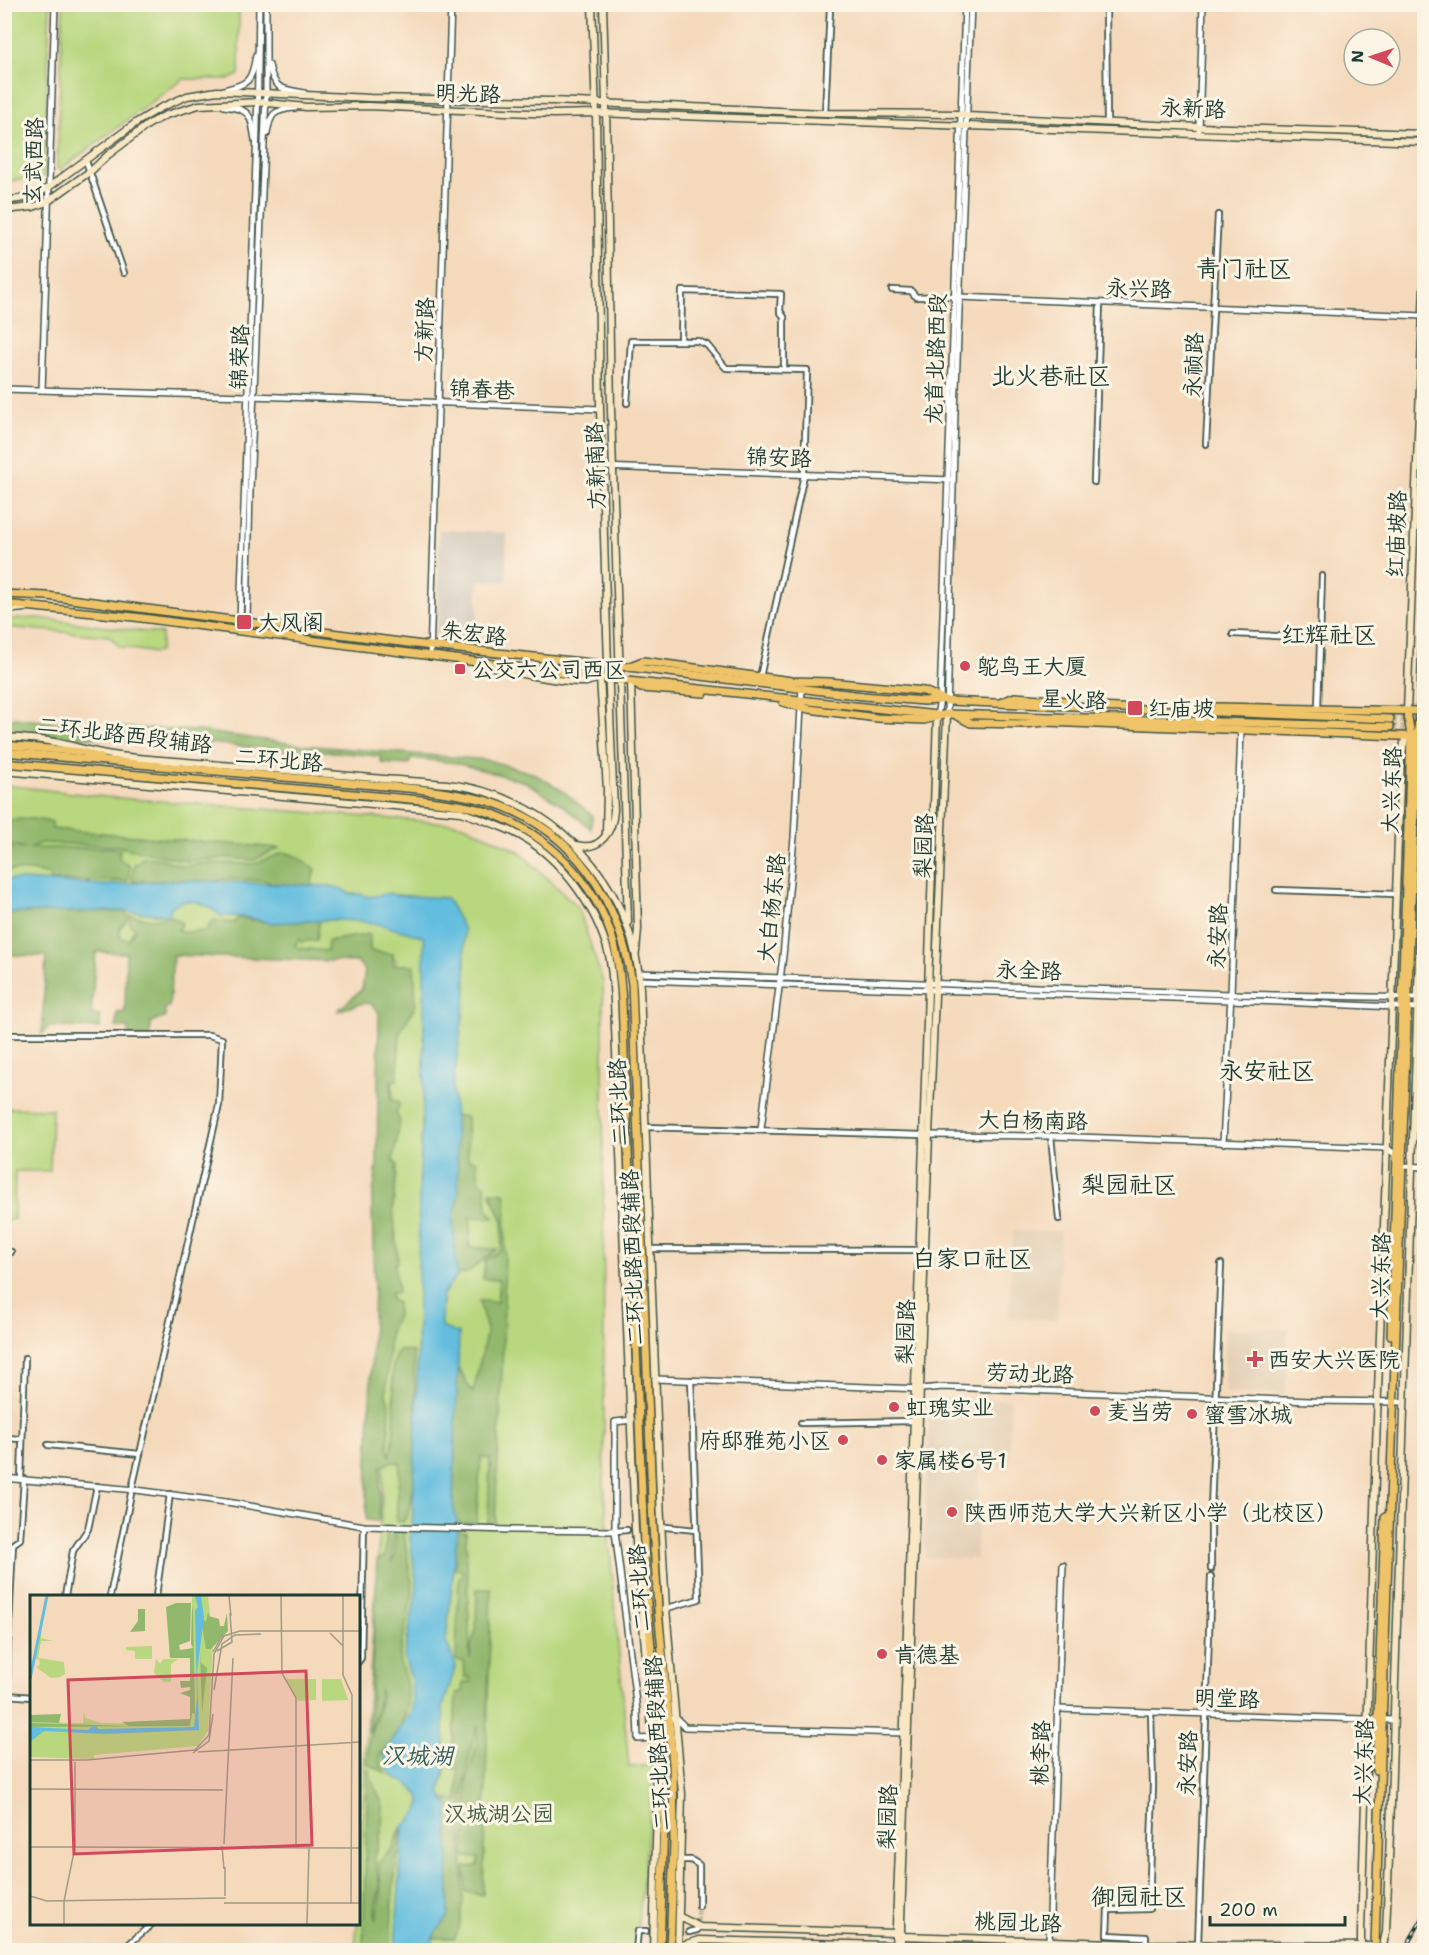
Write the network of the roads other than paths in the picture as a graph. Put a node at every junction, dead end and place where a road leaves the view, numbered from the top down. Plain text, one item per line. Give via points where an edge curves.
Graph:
1 (55, 4) edge
2 (259, 4) edge
3 (266, 4) edge
4 (451, 4) edge
5 (592, 4) edge
6 (603, 4) edge
7 (965, 4) edge
8 (971, 4) edge
9 (1106, 4) edge
10 (1203, 4) edge
11 (830, 8) dead end
12 (259, 36) junction
13 (266, 52) junction
14 (217, 91) junction
15 (258, 93) junction
16 (266, 94) junction
17 (309, 94) junction
18 (448, 99) junction
19 (261, 102) junction
20 (211, 104) junction
21 (595, 104) junction
22 (606, 104) junction
23 (306, 107) junction
24 (447, 110) junction
25 (596, 113) junction
26 (825, 113) junction
27 (606, 114) junction
28 (964, 115) junction
29 (1107, 122) junction
30 (963, 125) junction
31 (1199, 127) junction
32 (1425, 134) edge
33 (1199, 135) junction
34 (1425, 142) edge
35 (260, 155) junction
36 (86, 161) junction
37 (90, 171) junction
38 (48, 188) junction
39 (4, 201) edge
40 (47, 202) junction
41 (4, 210) edge
42 (1218, 215) dead end
43 (124, 273) dead end
44 (1425, 287) edge
45 (892, 290) dead end
46 (957, 297) junction
47 (1100, 303) junction
48 (1212, 307) junction
49 (1424, 316) edge
50 (681, 340) junction
51 (784, 369) junction
52 (4, 389) edge
53 (42, 390) junction
54 (251, 396) junction
55 (627, 403) dead end
56 (438, 404) junction
57 (600, 409) junction
58 (1206, 444) dead end
59 (602, 467) junction
60 (613, 467) junction
61 (804, 475) junction
62 (951, 480) junction
63 (1094, 482) dead end
64 (1323, 576) dead end
65 (1425, 591) edge
66 (4, 592) edge
67 (4, 604) edge
68 (31, 607) junction
69 (4, 610) edge
70 (244, 621) junction
71 (1233, 634) dead end
72 (1320, 638) junction
73 (431, 646) junction
74 (430, 657) junction
75 (608, 665) junction
76 (620, 666) junction
77 (629, 667) junction
78 (760, 677) junction
79 (600, 678) junction
80 (609, 679) junction
81 (620, 680) junction
82 (631, 681) junction
83 (808, 682) junction
84 (784, 686) junction
85 (802, 688) junction
86 (943, 700) junction
87 (801, 703) junction
88 (999, 703) junction
89 (1228, 707) junction
90 (1318, 708) junction
91 (1206, 711) junction
92 (1407, 711) junction
93 (1422, 711) edge
94 (950, 714) junction
95 (937, 715) junction
96 (1056, 716) junction
97 (1390, 719) tunnel mouth
98 (1100, 721) junction
99 (1223, 721) junction
100 (1031, 723) junction
101 (1157, 723) junction
102 (1206, 727) junction
103 (1390, 728) tunnel mouth
104 (1241, 730) junction
105 (4, 737) edge
106 (1418, 737) edge
107 (63, 744) junction
108 (4, 745) edge
109 (4, 752) edge
110 (83, 752) junction
111 (108, 758) junction
112 (4, 763) edge
113 (4, 771) edge
114 (1425, 807) edge
115 (600, 842) junction
116 (573, 844) junction
117 (1276, 890) dead end
118 (1396, 894) junction
119 (628, 926) junction
120 (636, 958) junction
121 (639, 973) junction
122 (640, 981) junction
123 (780, 981) junction
124 (932, 987) junction
125 (1231, 997) junction
126 (1393, 998) junction
127 (1405, 998) junction
128 (1418, 998) junction
129 (1392, 1008) junction
130 (1405, 1008) junction
131 (1418, 1008) junction
132 (4, 1035) edge
133 (645, 1127) junction
134 (761, 1130) junction
135 (926, 1135) junction
136 (1051, 1136) junction
137 (1223, 1143) junction
138 (1387, 1148) junction
139 (1397, 1156) junction
140 (1402, 1166) junction
141 (1412, 1166) junction
142 (1425, 1167) edge
143 (1059, 1219) dead end
144 (650, 1249) junction
145 (920, 1250) junction
146 (4, 1252) edge
147 (11, 1252) dead end
148 (1221, 1264) dead end
149 (25, 1358) dead end
150 (655, 1379) junction
151 (691, 1380) junction
152 (918, 1388) junction
153 (1216, 1397) junction
154 (1378, 1402) junction
155 (1392, 1402) junction
156 (1404, 1402) junction
157 (632, 1420) junction
158 (914, 1421) junction
159 (801, 1423) dead end
160 (4, 1438) edge
161 (22, 1439) junction
162 (48, 1445) dead end
163 (140, 1454) junction
164 (4, 1478) edge
165 (22, 1479) junction
166 (97, 1486) junction
167 (132, 1489) junction
168 (170, 1494) junction
169 (364, 1526) junction
170 (666, 1527) tunnel mouth
171 (627, 1530) tunnel mouth
172 (696, 1530) junction
173 (615, 1531) junction
174 (1063, 1565) dead end
175 (1210, 1569) dead end
176 (1210, 1578) dead end
177 (66, 1595) edge
178 (111, 1595) edge
179 (156, 1595) edge
180 (666, 1608) junction
181 (658, 1610) junction
182 (6, 1644) edge
183 (360, 1659) edge
184 (6, 1695) edge
185 (30, 1697) edge
186 (1058, 1709) junction
187 (1151, 1712) junction
188 (1205, 1714) junction
189 (673, 1719) junction
190 (1368, 1719) junction
191 (4, 1720) edge
192 (1380, 1720) junction
193 (1394, 1720) junction
194 (906, 1733) junction
195 (652, 1738) junction
196 (681, 1860) junction
197 (699, 1906) tunnel mouth
198 (680, 1917) junction
199 (150, 1925) edge
200 (646, 1931) dead end
201 (898, 1934) junction
202 (1049, 1941) junction
203 (1145, 1947) edge
204 (1198, 1947) edge
205 (679, 1948) edge
206 (898, 1948) edge
207 (1373, 1948) edge
208 (122, 1950) edge
209 (636, 1950) edge
210 (653, 1950) edge
211 (660, 1950) edge
212 (670, 1950) edge
213 (1069, 1950) edge
214 (1392, 1950) edge

1 - 38 street, 玄武西路
2 - 12 street
3 - 13 street, 锦荣路
4 - 18 street, 方新路
5 - 21 main road, 方新南路
6 - 22 main road, 方新南路
7 - 28 street, 龙首北路西段
8 - 28 street, 龙首北路西段
9 - 29 street
10 - 31 street
11 - 26 street
12 - 14 street via 249,81
12 - 15 street, 锦荣路
13 - 16 street, 锦荣路
13 - 17 street via 276,84
14 - 15 main road, 明光路
14 - 36 main road, 明光路 via 187,96 160,108
15 - 16 main road, 明光路
15 - 19 street, 锦荣路
16 - 17 main road, 明光路
16 - 19 street, 锦荣路
17 - 18 main road, 明光路
18 - 21 main road, 明光路
18 - 24 street, 方新路
19 - 20 main road, 明光路
19 - 23 main road, 明光路
19 - 35 street, 锦荣路
20 - 35 street via 241,108 248,114
20 - 37 main road, 明光路 via 157,119
21 - 22 main road, 明光路
21 - 25 main road, 方新南路
22 - 26 main road, 明光路
22 - 27 main road, 方新南路
23 - 24 main road, 明光路
23 - 35 street via 281,109 273,115
24 - 25 main road, 明光路
24 - 56 street, 方新路
25 - 27 main road, 明光路
25 - 57 main road, 方新南路
26 - 28 main road, 明光路
27 - 30 main road, 明光路
27 - 60 main road, 方新南路
28 - 29 main road, 永新路
28 - 30 street, 龙首北路西段
29 - 31 main road, 永新路
30 - 33 main road, 永新路
30 - 46 street, 龙首北路西段
31 - 32 main road, 永新路
31 - 33 street
33 - 34 main road, 永新路
35 - 54 street, 锦荣路
36 - 37 street
36 - 38 main road, 明光路
37 - 40 main road, 明光路
37 - 43 street
38 - 39 main road, 明光路 via 33,196
38 - 40 street, 玄武西路
40 - 41 main road, 明光路
40 - 53 street, 玄武西路
42 - 48 street, 永祯路
44 - 49 main road, 红庙坡路
45 - 46 street, 永兴路 via 911,291 916,297
46 - 47 street, 永兴路
46 - 62 street, 龙首北路西段
47 - 48 street, 永兴路
47 - 63 street
48 - 49 street, 永兴路
48 - 58 street, 永祯路
49 - 92 main road, 红庙坡路
50 - 51 street via 707,345 726,368
50 - 51 street via 682,291 781,294
50 - 55 street via 631,341
51 - 61 street via 807,370
52 - 53 street
53 - 54 street
54 - 56 street, 锦春巷
54 - 70 street, 锦荣路
56 - 57 street, 锦春巷
56 - 73 street, 方新路
57 - 59 main road, 方新南路
59 - 60 street, 锦安路
59 - 75 main road, 方新南路
60 - 61 street, 锦安路
60 - 76 main road, 方新南路
61 - 62 street, 锦安路
61 - 78 street
62 - 86 street, 龙首北路西段
64 - 72 street
65 - 93 main road, 红庙坡路
66 - 70 main road, 朱宏路
67 - 68 main road, 朱宏路
68 - 69 main road, 朱宏路
68 - 74 main road, 朱宏路
70 - 73 main road, 朱宏路
71 - 72 street
72 - 90 street
73 - 74 street, 方新路
73 - 75 main road, 朱宏路
74 - 79 main road, 朱宏路
75 - 76 main road, 朱宏路
75 - 80 main road, 方新南路
76 - 77 main road, 朱宏路
76 - 81 main road, 方新南路
77 - 78 main road via 643,661
77 - 84 main road, 朱宏路
78 - 83 main road
79 - 80 main road, 朱宏路
79 - 115 main road via 607,818 606,834
80 - 81 main road, 朱宏路
80 - 115 main road, 方新南路 via 614,810 610,831
81 - 82 main road, 朱宏路
81 - 119 main road, 方新南路
82 - 87 main road, 朱宏路
82 - 120 main road
83 - 84 main road
83 - 86 main road via 924,690
84 - 85 main road, 朱宏路
85 - 86 main road, 朱宏路
85 - 87 street, 大白杨东路
86 - 88 main road, 星火路
86 - 94 street, 龙首北路西段
86 - 95 street, 龙首北路西段
87 - 95 main road, 朱宏路
87 - 123 street, 大白杨东路 via 794,838
88 - 89 main road via 1015,697
88 - 91 main road, 星火路
89 - 90 main road
89 - 91 main road
90 - 92 main road
91 - 97 main road, 星火路
92 - 93 main road
92 - 106 main road, 大兴东路
93 - 106 main road, 大兴东路
94 - 95 main road, 星火路
94 - 96 main road, 星火路
94 - 100 main road via 971,723
94 - 124 main road, 梨园路
95 - 124 main road, 梨园路
96 - 98 main road, 星火路
96 - 100 main road
98 - 100 main road
98 - 101 main road, 星火路
99 - 101 main road, 星火路
99 - 102 main road
99 - 103 main road, 星火路
101 - 102 main road
102 - 104 main road
104 - 106 main road
104 - 125 street, 永安路
105 - 107 main road, 二环北路西段辅路
106 - 118 main road via 1405,739 1401,756
106 - 127 main road, 大兴东路
107 - 110 main road
107 - 111 main road, 二环北路西段辅路
108 - 110 main road
109 - 111 main road, 二环北路
110 - 111 main road
111 - 116 main road, 二环北路西段辅路 via 470,788 522,807
111 - 181 main road, 二环北路 via 418,789 489,802 522,816 557,840 581,862 602,891 628,956 632,984
112 - 211 main road, 二环北路 via 464,806 508,821 551,848 579,875 606,920 618,957 621,994 646,1593 662,1766
113 - 157 main road, 二环北路西段辅路 via 461,813 506,828 562,869 592,910 609,957
114 - 128 main road
115 - 116 main road via 584,847
116 - 119 main road, 二环北路西段辅路 via 612,891
117 - 118 street
118 - 126 main road
119 - 120 main road, 二环北路西段辅路
120 - 121 main road, 二环北路西段辅路
121 - 122 main road, 二环北路西段辅路
121 - 123 street, 永全路
122 - 123 street, 永全路
122 - 133 main road, 二环北路西段辅路
123 - 124 street, 永全路
123 - 134 street, 大白杨东路
124 - 125 street, 永全路
124 - 135 main road, 梨园路
125 - 126 street, 永全路
125 - 129 street, 永全路
125 - 137 street, 永安路
126 - 127 street, 永全路
126 - 129 main road
127 - 128 street, 永全路
127 - 130 main road, 大兴东路
128 - 131 main road
129 - 130 street, 永全路
129 - 138 main road
130 - 131 street, 永全路
130 - 139 main road, 大兴东路
130 - 140 main road, 大兴东路
131 - 141 main road
132 - 163 street via 209,1035 222,1039 219,1105
133 - 134 street, 大白杨南路
133 - 144 main road, 二环北路西段辅路
134 - 135 street, 大白杨南路
135 - 136 street, 大白杨南路
135 - 145 main road, 梨园路
135 - 152 main road, 梨园路
136 - 137 street, 大白杨南路
136 - 143 street
137 - 138 street, 大白杨南路
138 - 139 street
138 - 154 main road
139 - 140 street
139 - 155 main road, 大兴东路
140 - 141 street
140 - 155 main road, 大兴东路
141 - 142 street
141 - 156 main road
144 - 145 street
144 - 150 main road, 二环北路西段辅路
145 - 152 main road, 梨园路
146 - 147 street
148 - 153 street
149 - 161 street
150 - 151 street, 劳动北路
150 - 180 main road, 二环北路西段辅路
151 - 152 street, 劳动北路
151 - 172 street
152 - 153 street, 劳动北路
152 - 158 main road, 梨园路
152 - 194 main road, 梨园路
153 - 154 street, 劳动北路
153 - 175 street
154 - 155 street, 劳动北路
154 - 190 main road
155 - 156 street, 劳动北路
155 - 192 main road, 大兴东路
156 - 193 main road
157 - 173 street via 615,1422
157 - 195 main road, 二环北路西段辅路 via 635,1530
158 - 159 street
158 - 194 main road, 梨园路
160 - 161 street
161 - 165 street
162 - 163 street
163 - 167 street
164 - 165 street
165 - 166 street
165 - 182 street via 20,1539 13,1544
166 - 167 street
166 - 177 street via 88,1529 73,1551
167 - 168 street
167 - 178 street
168 - 169 street
168 - 179 street
169 - 173 street
169 - 183 street
170 - 172 street
171 - 173 street
172 - 180 street via 699,1599
173 - 195 street via 638,1739
174 - 186 street, 桃李路
176 - 188 street, 永安路
180 - 181 street
180 - 189 main road, 二环北路西段辅路
181 - 189 main road, 二环北路
182 - 184 street
184 - 185 street
184 - 191 street
186 - 187 street, 明堂路
186 - 202 street, 桃李路
187 - 188 street, 明堂路
187 - 203 street via 1149,1909 1108,1910 1107,1935 1146,1937
188 - 190 street, 明堂路
188 - 204 street, 永安路
189 - 194 street via 685,1727
189 - 196 main road, 二环北路西段辅路 via 682,1794
189 - 212 main road, 二环北路
190 - 192 street, 明堂路
190 - 207 main road
192 - 193 street, 明堂路
192 - 207 main road, 大兴东路
193 - 207 main road via 1386,1932
194 - 201 main road, 梨园路
195 - 210 main road, 二环北路西段辅路 via 657,1807
196 - 197 street via 699,1865
196 - 198 main road, 二环北路西段辅路
198 - 201 main road, 桃园北路 via 699,1927
198 - 205 main road, 二环北路西段辅路
199 - 208 street
200 - 209 street via 638,1931
201 - 202 main road, 桃园北路
201 - 206 main road, 梨园路
202 - 203 main road, 桃园北路
203 - 204 main road, 桃园北路
204 - 207 main road, 桃园北路
205 - 206 main road, 桃园北路 via 700,1940
206 - 213 main road, 桃园北路
207 - 214 main road, 桃园北路

